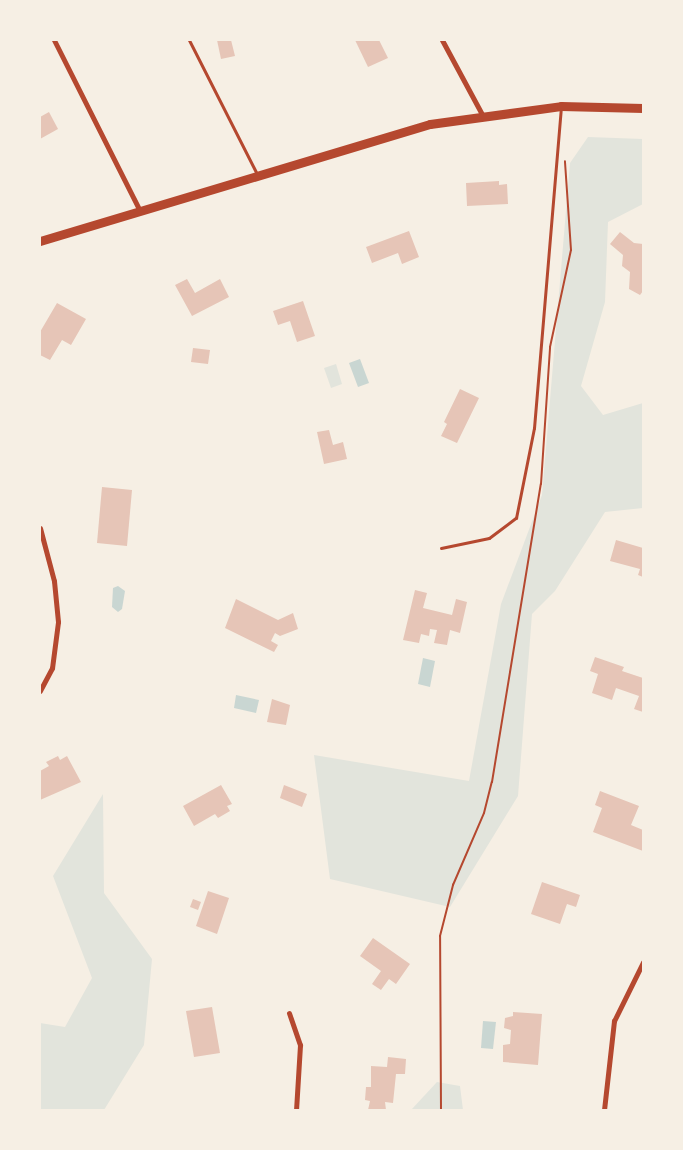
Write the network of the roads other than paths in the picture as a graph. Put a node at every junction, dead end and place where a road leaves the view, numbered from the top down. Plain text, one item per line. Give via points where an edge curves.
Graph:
1 (54, 40) edge
2 (189, 40) edge
3 (442, 40) edge
4 (561, 106) junction
5 (643, 108) edge
6 (483, 116) junction
7 (257, 175) junction
8 (140, 212) junction
9 (40, 240) edge
10 (40, 528) edge
11 (441, 548) dead end
12 (40, 690) edge
13 (643, 962) edge
14 (289, 1013) dead end
15 (296, 1110) edge
16 (604, 1110) edge

1 - 8 street
2 - 7 lane
3 - 6 street
4 - 5 street
4 - 6 street
4 - 11 lane via 534,428 516,518 490,538
6 - 7 street via 430,124
7 - 8 street
8 - 9 street
10 - 12 street via 54,581 58,622 52,668
13 - 16 street via 614,1021
14 - 15 street via 300,1045

